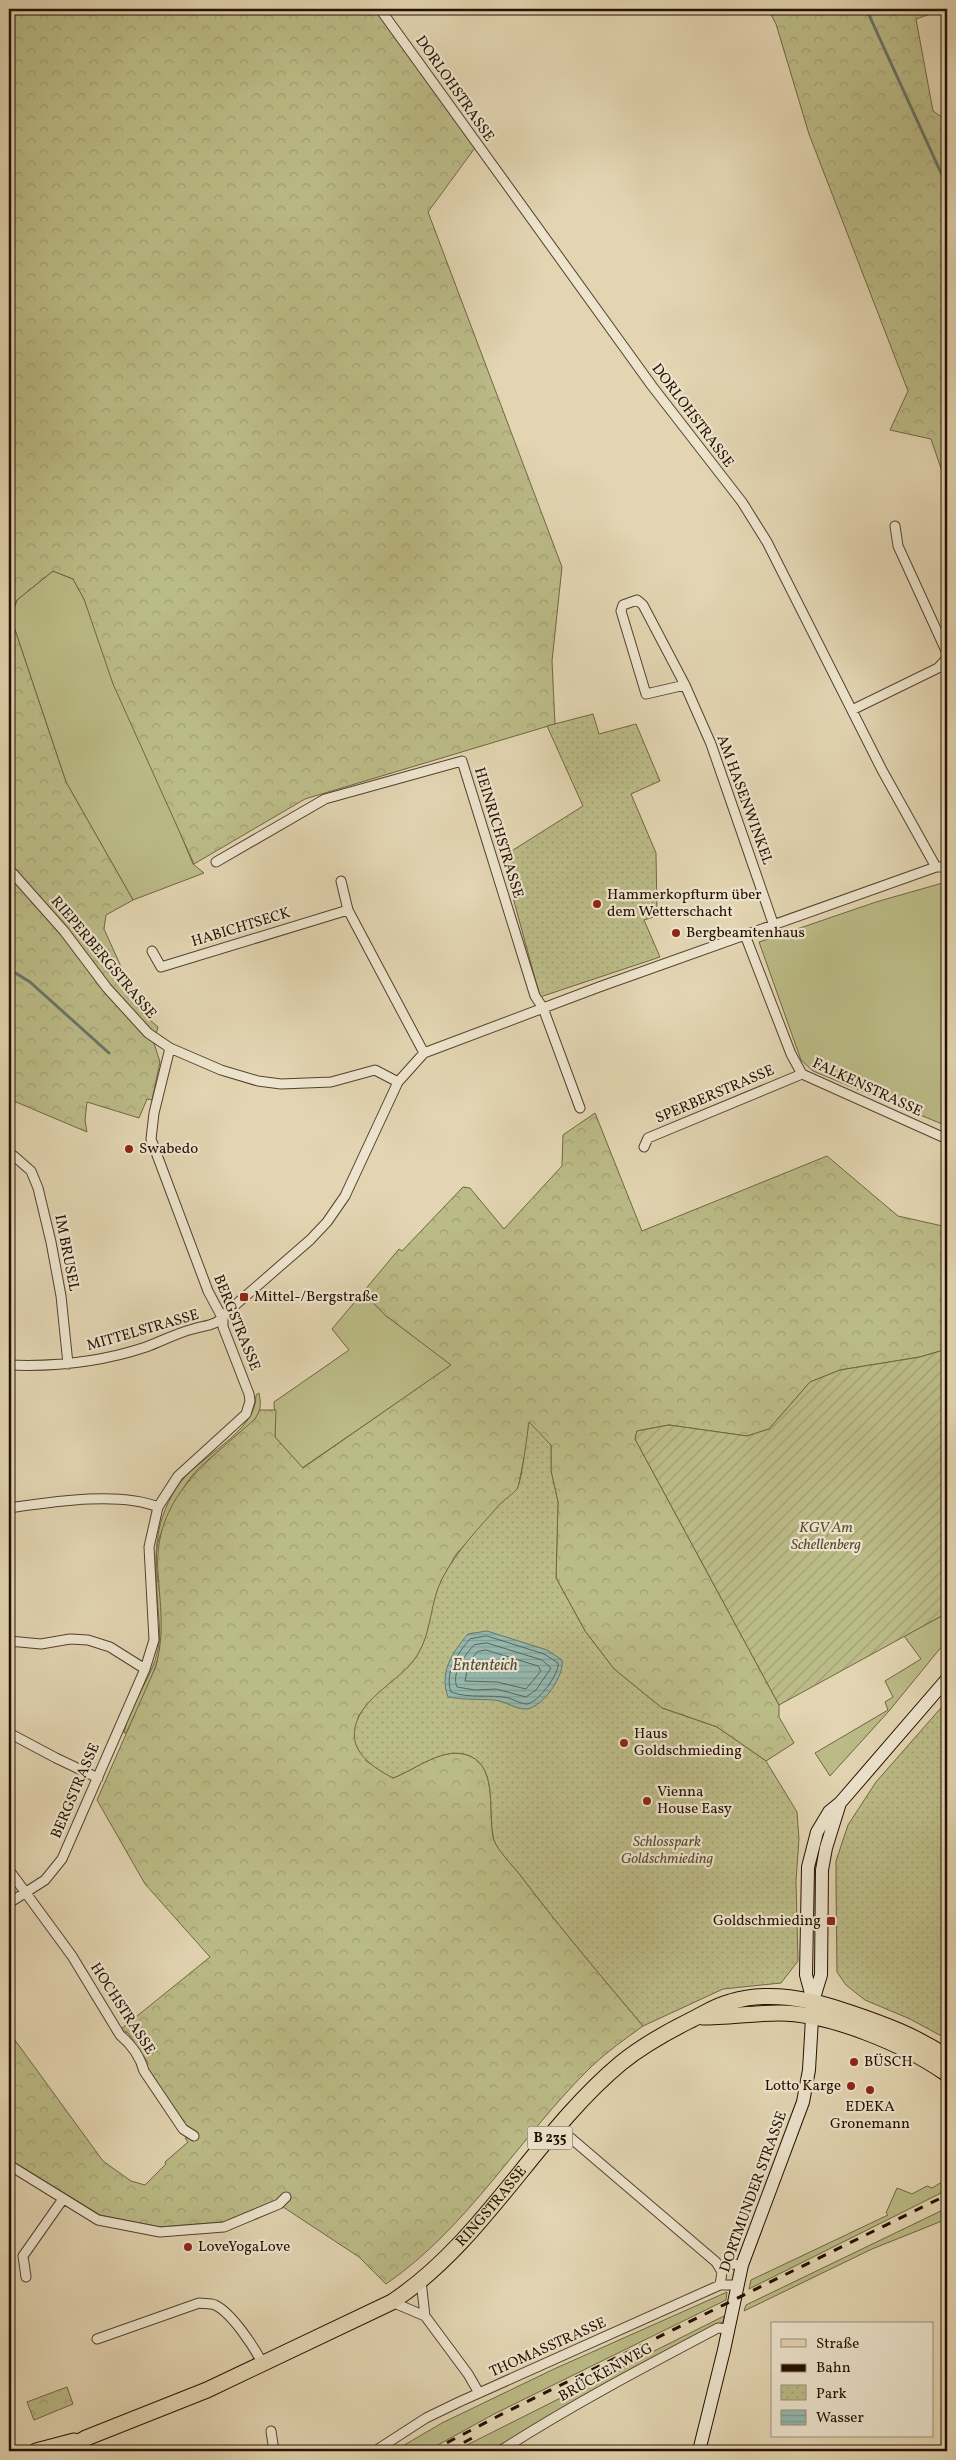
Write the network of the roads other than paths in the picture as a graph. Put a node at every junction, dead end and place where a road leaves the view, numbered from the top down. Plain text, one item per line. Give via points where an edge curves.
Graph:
1 (380, 9) edge
2 (894, 526) dead end
3 (947, 653) edge
4 (947, 658) edge
5 (685, 685) junction
6 (852, 710) junction
7 (216, 862) dead end
8 (936, 867) junction
9 (947, 867) edge
10 (9, 869) edge
11 (341, 881) dead end
12 (348, 910) junction
13 (774, 926) junction
14 (745, 935) junction
15 (152, 951) dead end
16 (543, 1008) junction
17 (170, 1048) junction
18 (424, 1053) junction
19 (802, 1074) junction
20 (398, 1082) junction
21 (580, 1108) dead end
22 (947, 1139) edge
23 (644, 1147) dead end
24 (14, 1156) dead end
25 (223, 1319) junction
26 (68, 1364) junction
27 (9, 1365) edge
28 (158, 1507) junction
29 (9, 1508) edge
30 (9, 1641) edge
31 (144, 1669) junction
32 (947, 1679) edge
33 (9, 1733) edge
34 (98, 1778) junction
35 (9, 1870) edge
36 (27, 1893) junction
37 (9, 1903) edge
38 (813, 2001) junction
39 (697, 2017) junction
40 (811, 2018) junction
41 (947, 2058) edge
42 (947, 2074) edge
43 (559, 2128) junction
44 (194, 2136) dead end
45 (9, 2165) edge
46 (286, 2197) dead end
47 (63, 2199) junction
48 (719, 2264) junction
49 (742, 2265) junction
50 (26, 2277) dead end
51 (422, 2281) junction
52 (720, 2285) junction
53 (737, 2285) junction
54 (392, 2302) junction
55 (425, 2316) junction
56 (729, 2329) junction
57 (97, 2339) dead end
58 (263, 2364) junction
59 (479, 2393) junction
60 (270, 2431) dead end
61 (86, 2438) junction
62 (36, 2451) edge
63 (62, 2451) edge
64 (274, 2451) edge
65 (375, 2451) edge
66 (500, 2451) edge
67 (698, 2451) edge

1 - 6 street, DORLOHSTRASSE via 646,378 742,502 767,542
2 - 3 street via 898,546
4 - 6 street via 938,668
5 - 5 street, AM HASENWINKEL via 643,605 637,600 623,605 621,611 646,694
5 - 13 street, AM HASENWINKEL via 711,744
6 - 8 street, DORLOHSTRASSE
7 - 16 street, HEINRICHSTRASSE via 325,799 462,761 532,987
8 - 9 street
8 - 13 street
10 - 17 street, RIEPERBERGSTRASSE via 64,930 106,988 148,1033
11 - 12 street
12 - 15 street, HABICHTSECK via 161,967
12 - 18 street
13 - 14 street
14 - 16 street
14 - 19 street, FALKENSTRASSE via 791,1054
16 - 18 street
16 - 21 street, HEINRICHSTRASSE
17 - 20 street, RIEPERBERGSTRASSE via 221,1070 258,1081 281,1084 331,1082 376,1070
17 - 25 street, BERGSTRASSE via 150,1131 151,1139 208,1292
18 - 20 street
19 - 22 street, FALKENSTRASSE
19 - 23 street, SPERBERSTRASSE via 648,1138
20 - 25 street, MITTELSTRASSE via 345,1196 327,1222
24 - 26 street, IM BRUSEL via 31,1171 38,1188 61,1296
25 - 26 street, MITTELSTRASSE via 146,1347
25 - 28 street, BERGSTRASSE via 223,1327 249,1394 248,1408 242,1419 178,1476
26 - 27 street, MITTELSTRASSE
28 - 29 street via 128,1498 46,1502
28 - 31 street, BERGSTRASSE via 150,1547 154,1640
30 - 31 street via 41,1644 70,1639 88,1640 110,1647
31 - 34 street, BERGSTRASSE
32 - 38 street, DORTMUNDER STRASSE via 829,1812 817,1832 808,1868 806,1975
33 - 34 street
34 - 36 street, BERGSTRASSE via 62,1859 45,1880
35 - 36 street, HOCHSTRASSE
36 - 37 street, BERGSTRASSE
36 - 44 street, HOCHSTRASSE via 72,1956 120,2035 130,2043 144,2072 183,2129
38 - 39 main road, RINGSTRASSE / B 235 via 779,1996 754,1998 729,2002
38 - 40 street, DORTMUNDER STRASSE
38 - 41 main road, B 235 via 912,2035
39 - 40 main road, RINGSTRASSE / B 235 via 781,2013
39 - 43 main road, RINGSTRASSE / B 235 via 648,2043 621,2063
40 - 42 main road, B 235 via 892,2042 922,2056
40 - 49 street, DORTMUNDER STRASSE via 809,2070 803,2102
43 - 48 street
43 - 51 main road, RINGSTRASSE / B 235 via 451,2253
45 - 47 street
46 - 47 street via 279,2204 224,2227 160,2232 98,2220
47 - 50 street via 23,2256
48 - 49 street
48 - 52 street
49 - 53 street, DORTMUNDER STRASSE
51 - 54 main road, RINGSTRASSE / B 235
51 - 55 street
52 - 53 street, THOMASSTRASSE
52 - 59 street, THOMASSTRASSE
53 - 56 street, DORTMUNDER STRASSE
54 - 55 street
54 - 58 main road, RINGSTRASSE / B 235
55 - 59 street
56 - 66 street, BRÜCKENWEG via 718,2328 656,2361
56 - 67 street, DORTMUNDER STRASSE
57 - 58 street via 199,2303 213,2304 224,2311
58 - 61 main road, RINGSTRASSE / B 235
59 - 65 street, THOMASSTRASSE via 426,2418
60 - 64 street
61 - 62 main road, RINGSTRASSE / B 235
61 - 63 main road, RINGSTRASSE / B 235

